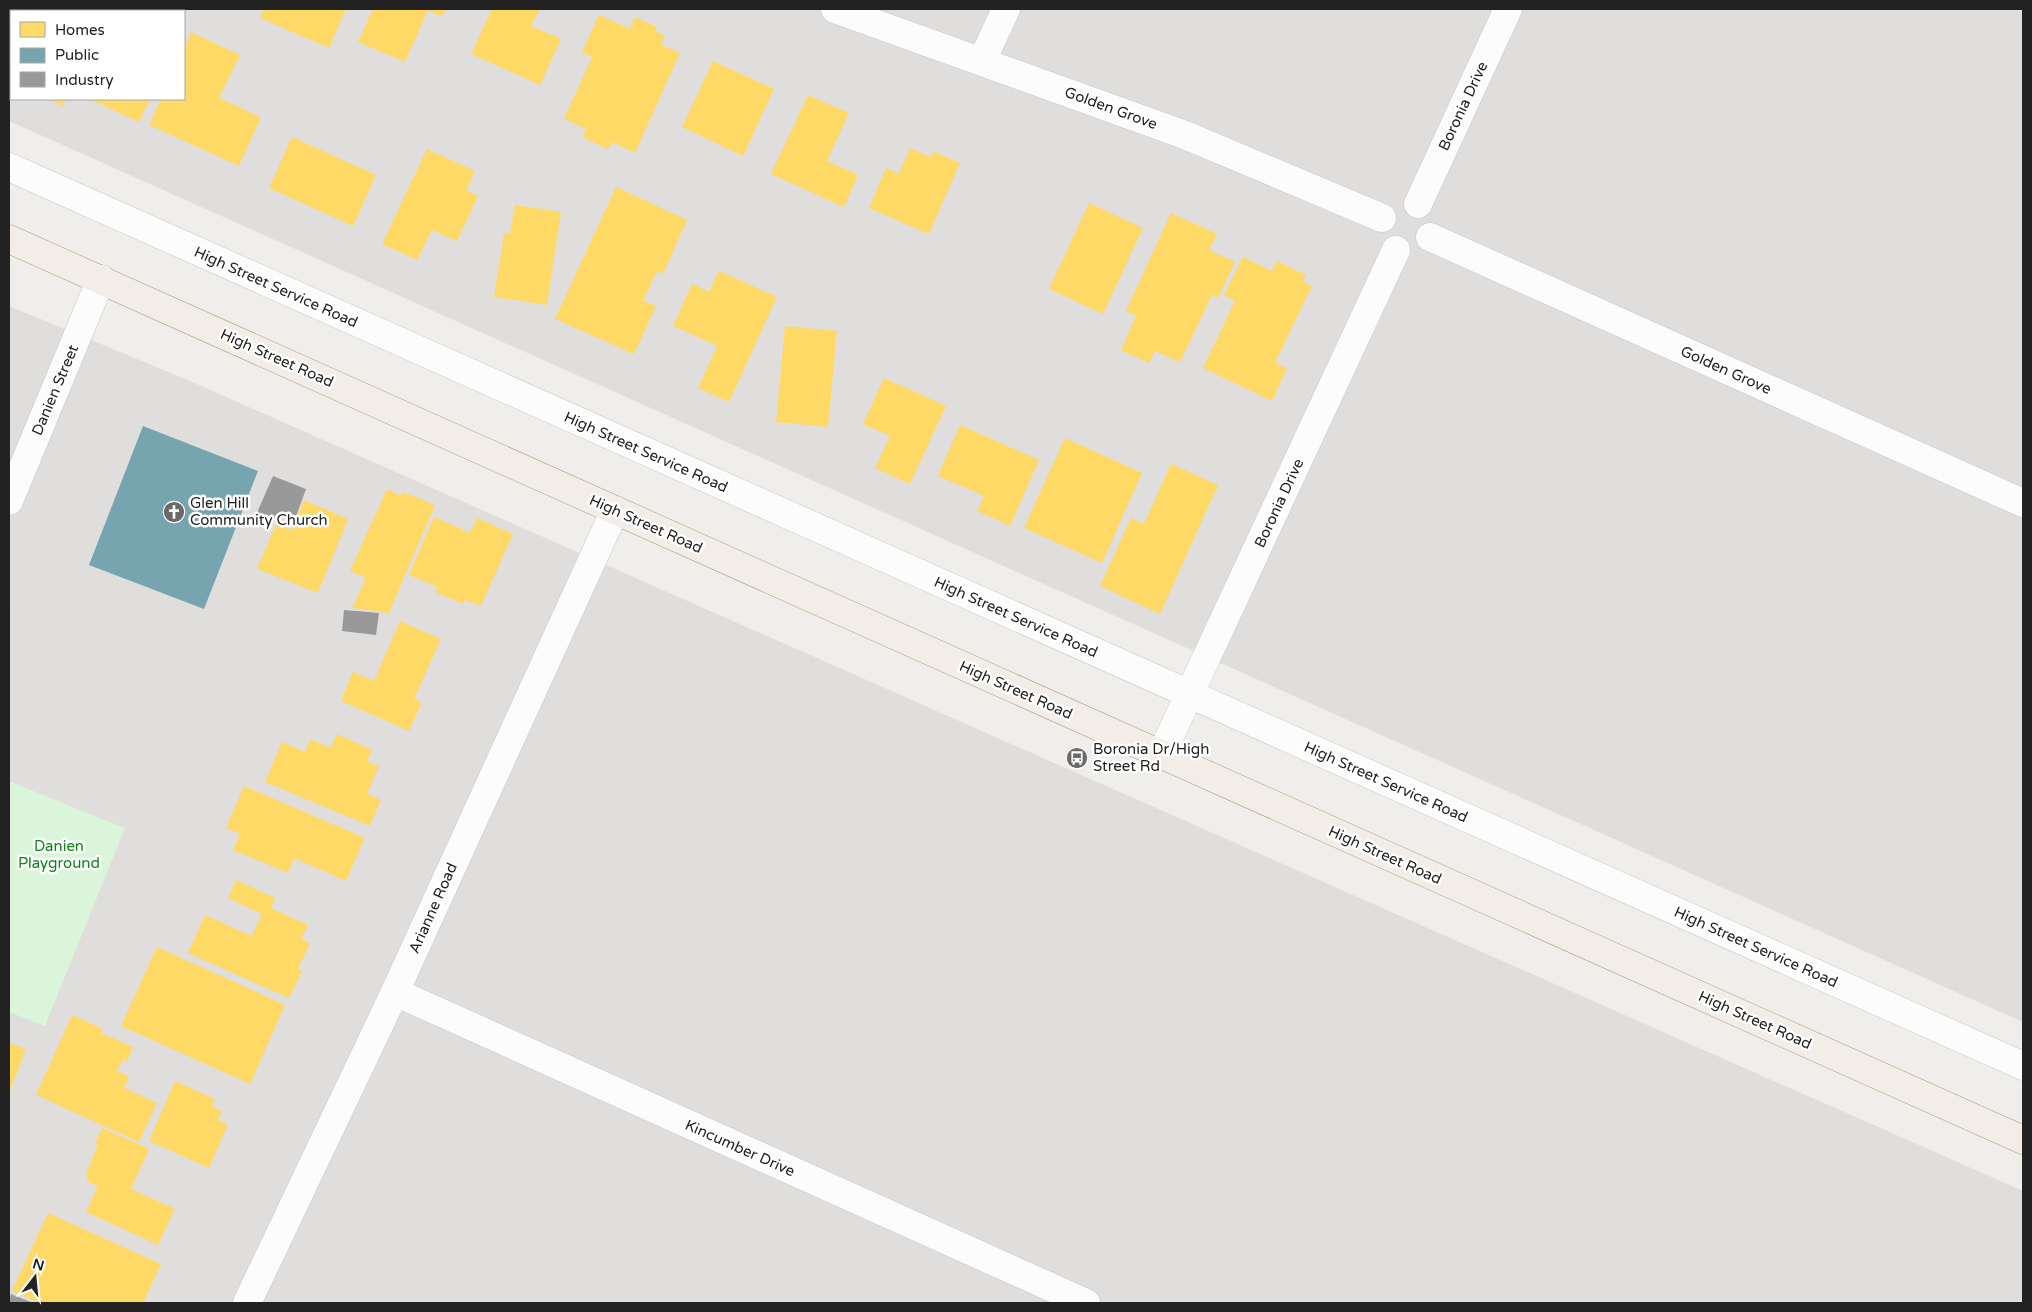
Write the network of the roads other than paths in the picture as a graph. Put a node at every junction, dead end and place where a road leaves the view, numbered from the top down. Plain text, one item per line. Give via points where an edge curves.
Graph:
1 (835, 9) edge
2 (1006, 9) edge
3 (1508, 9) edge
4 (982, 61) junction
5 (9, 167) edge
6 (1418, 204) junction
7 (1382, 218) junction
8 (1430, 237) junction
9 (9, 239) edge
10 (1396, 250) junction
11 (101, 279) junction
12 (9, 501) edge
13 (2023, 502) edge
14 (615, 510) junction
15 (1190, 694) junction
16 (1161, 755) junction
17 (395, 992) junction
18 (2023, 1066) edge
19 (2023, 1140) edge
20 (247, 1303) edge
21 (1086, 1303) edge

1 - 4 street, Golden Grove
2 - 4 street
3 - 6 street, Boronia Drive
4 - 7 street, Golden Grove via 1185,135
5 - 15 street, High Street Service Road
6 - 7 street via 1401,202 1386,211
6 - 8 street via 1429,215
7 - 10 street via 1380,228 1383,237
8 - 10 street via 1416,251
8 - 13 street, Golden Grove
9 - 11 main road, High Street Road
10 - 15 street, Boronia Drive
11 - 12 street, Danien Street
11 - 14 main road, High Street Road
14 - 16 main road, High Street Road
14 - 17 street, Arianne Road
15 - 16 street, Boronia Drive
15 - 18 street, High Street Service Road
16 - 19 main road, High Street Road
17 - 20 street, Arianne Road
17 - 21 street, Kincumber Drive

